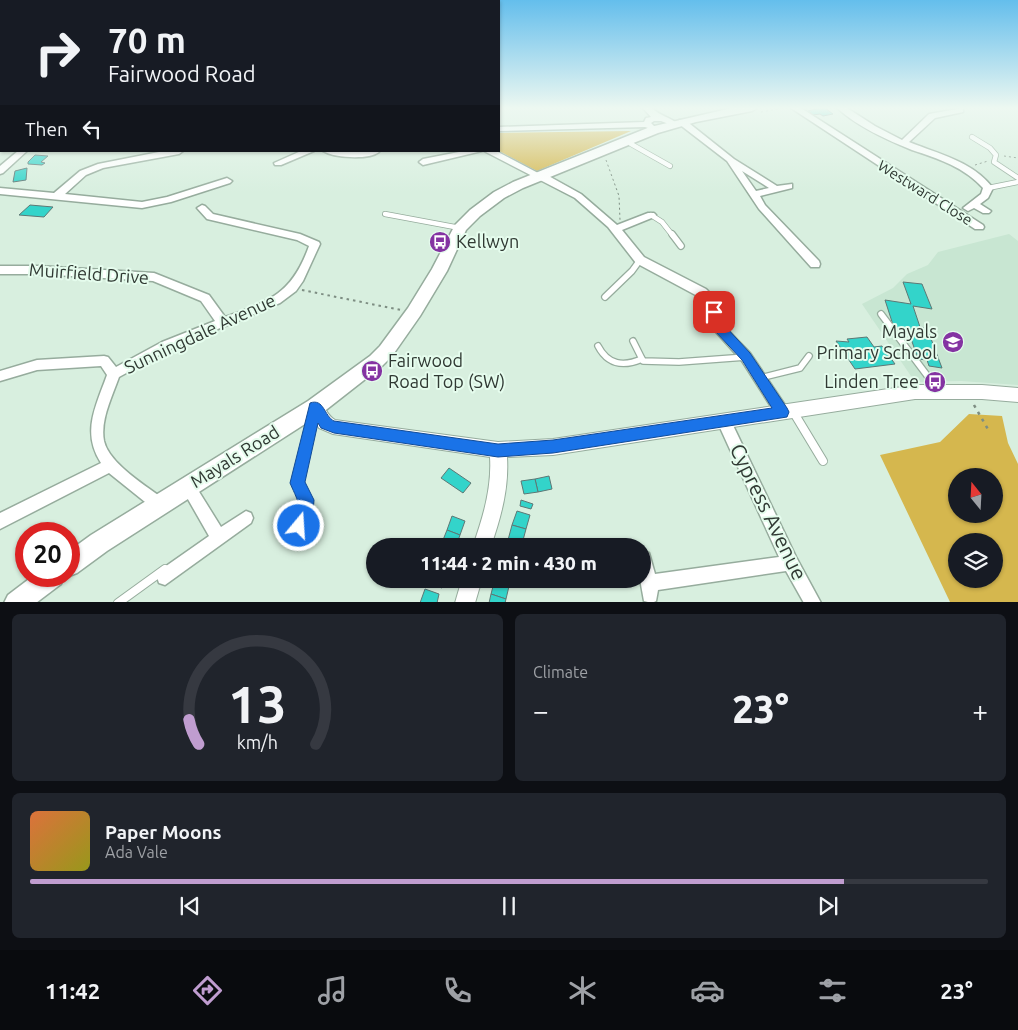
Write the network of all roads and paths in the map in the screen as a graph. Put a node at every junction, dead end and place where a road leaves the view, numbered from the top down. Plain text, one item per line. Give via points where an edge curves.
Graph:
1 (634, 136) edge
2 (697, 136) edge
3 (839, 136) edge
4 (890, 136) edge
5 (910, 136) edge
6 (972, 137) dead end
7 (631, 138) junction
8 (903, 143) junction
9 (610, 147) junction
10 (21, 152) edge
11 (175, 152) edge
12 (307, 152) edge
13 (333, 152) edge
14 (375, 152) edge
15 (473, 152) edge
16 (490, 152) edge
17 (996, 155) junction
18 (1018, 158) edge
19 (730, 159) junction
20 (994, 161) junction
21 (423, 162) dead end
22 (278, 163) dead end
23 (670, 166) dead end
24 (966, 167) junction
25 (0, 170) edge
26 (540, 176) junction
27 (1018, 178) edge
28 (227, 181) dead end
29 (1018, 182) edge
30 (788, 186) dead end
31 (988, 188) junction
32 (775, 189) junction
33 (0, 191) edge
34 (754, 195) junction
35 (56, 197) junction
36 (202, 208) dead end
37 (986, 211) dead end
38 (385, 214) dead end
39 (651, 215) joint
40 (614, 227) junction
41 (979, 227) dead end
42 (460, 228) junction
43 (681, 246) dead end
44 (640, 260) junction
45 (815, 264) dead end
46 (0, 270) edge
47 (293, 288) junction
48 (605, 297) dead end
49 (414, 312) junction
50 (880, 314) dead end
51 (222, 322) junction
52 (633, 340) dead end
53 (598, 346) dead end
54 (809, 356) dead end
55 (746, 357) junction
56 (642, 359) junction
57 (114, 374) junction
58 (0, 376) edge
59 (760, 378) junction
60 (940, 391) junction
61 (967, 392) junction
62 (1018, 395) edge
63 (315, 407) junction
64 (787, 412) junction
65 (724, 421) junction
66 (990, 431) dead end
67 (498, 450) junction
68 (823, 461) dead end
69 (110, 466) junction
70 (188, 487) junction
71 (160, 504) junction
72 (246, 518) dead end
73 (0, 521) edge
74 (219, 538) junction
75 (485, 538) edge
76 (292, 540) dead end
77 (80, 558) edge
78 (790, 563) junction
79 (171, 573) joint
80 (37, 587) edge
81 (469, 588) edge
82 (650, 588) edge
83 (16, 602) edge
84 (118, 602) edge
85 (465, 602) edge
86 (813, 602) edge

1 - 7 main road, Mayals Road
2 - 19 street
3 - 41 street, Westward Close
4 - 8 street
5 - 8 street
6 - 17 lane
7 - 9 main road, Mayals Road
7 - 23 lane via 631,144
8 - 24 street
9 - 26 main road, Mayals Road
9 - 40 path via 606,151 606,163 620,196 620,222
10 - 25 street
11 - 35 street via 101,166 83,173
12 - 22 street
13 - 14 street via 350,155
15 - 21 street
16 - 26 street
17 - 18 path
17 - 20 lane
19 - 32 street
19 - 34 street
20 - 24 path
20 - 27 lane
24 - 31 street
26 - 40 street via 578,196
26 - 42 main road, Mayals Road via 499,196
28 - 35 street via 142,205
29 - 31 lane
30 - 32 street
31 - 37 street via 985,196 972,206
32 - 34 street
33 - 35 street
34 - 45 street
36 - 47 street, Sunningdale Avenue via 210,217 300,237 315,244 308,264
38 - 42 lane
39 - 40 street
39 - 43 lane via 662,222
40 - 44 street
42 - 49 main road, Mayals Road
44 - 48 lane via 633,272
44 - 55 street via 690,284 708,297 719,328
46 - 51 street, Muirfield Drive via 154,277 205,298
47 - 49 path
47 - 51 street, Sunningdale Avenue via 268,307
49 - 63 main road, Mayals Road via 376,361
50 - 60 lane
51 - 57 street, Sunningdale Avenue via 136,360
52 - 56 lane
53 - 56 lane via 605,359 615,365 629,365
54 - 59 lane via 800,368
55 - 56 lane via 678,362
55 - 59 street
57 - 58 street via 104,361 37,365
57 - 69 street via 101,411 96,442
59 - 64 street
60 - 61 street
60 - 64 street
61 - 62 street
61 - 66 path
63 - 67 street via 325,423 334,427
63 - 70 main road, Mayals Road
63 - 76 lane via 297,483 306,500 305,512
64 - 65 street
64 - 68 lane
65 - 67 street via 553,447
65 - 78 street, Cypress Avenue
67 - 75 street via 498,500
69 - 71 street
69 - 73 street
70 - 71 main road, Mayals Road
70 - 74 street
71 - 77 main road, Mayals Road
72 - 74 street
74 - 79 street
78 - 82 street
78 - 86 street, Cypress Avenue
79 - 84 lane via 170,568 160,572
80 - 83 main road
81 - 85 street

